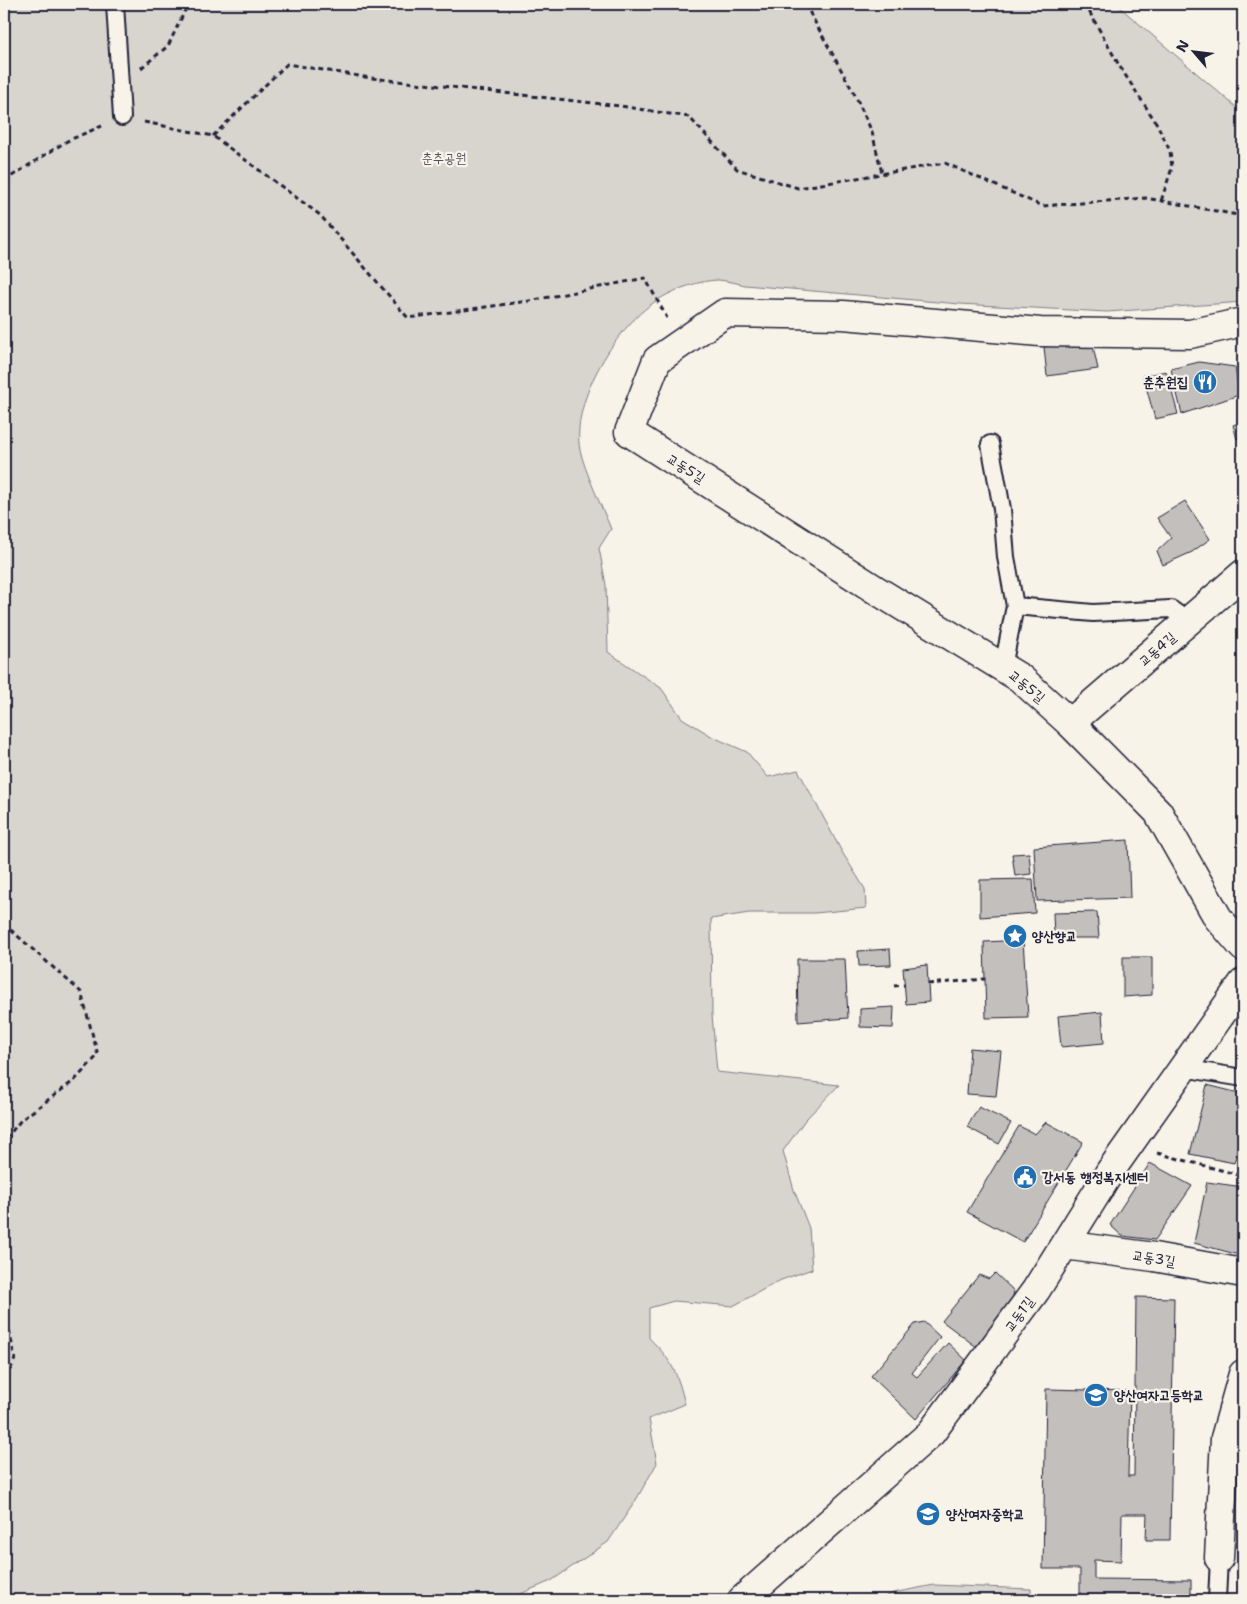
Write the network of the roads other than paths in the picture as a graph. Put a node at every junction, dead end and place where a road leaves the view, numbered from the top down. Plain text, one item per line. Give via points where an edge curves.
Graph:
1 (115, 4) edge
2 (122, 117) road end
3 (1243, 322) edge
4 (990, 444) dead end
5 (1243, 574) edge
6 (1015, 606) junction
7 (1188, 622) junction
8 (1003, 667) junction
9 (1070, 723) junction
10 (1243, 947) edge
11 (1243, 983) edge
12 (1184, 1068) junction
13 (1243, 1078) edge
14 (1064, 1245) junction
15 (1243, 1273) edge
16 (1243, 1374) edge
17 (1234, 1447) edge
18 (1219, 1558) joint
19 (742, 1600) edge
20 (1217, 1600) edge

1 - 2 lane
3 - 8 street, 교동5길 via 1190,334 1060,332 843,315 725,313 657,360 629,432
4 - 6 lane
5 - 7 street, 교동4길
6 - 7 lane via 1093,614 1171,609
6 - 8 lane
7 - 9 street, 교동4길
8 - 9 street, 교동5길
9 - 10 street, 교동5길 via 1158,812 1218,918
11 - 12 street, 교동1길
12 - 13 lane
12 - 14 street, 교동1길 via 1111,1170
14 - 15 street, 교동3길
14 - 19 street, 교동1길 via 1036,1290 931,1434
16 - 17 street
17 - 18 street
18 - 20 lane

